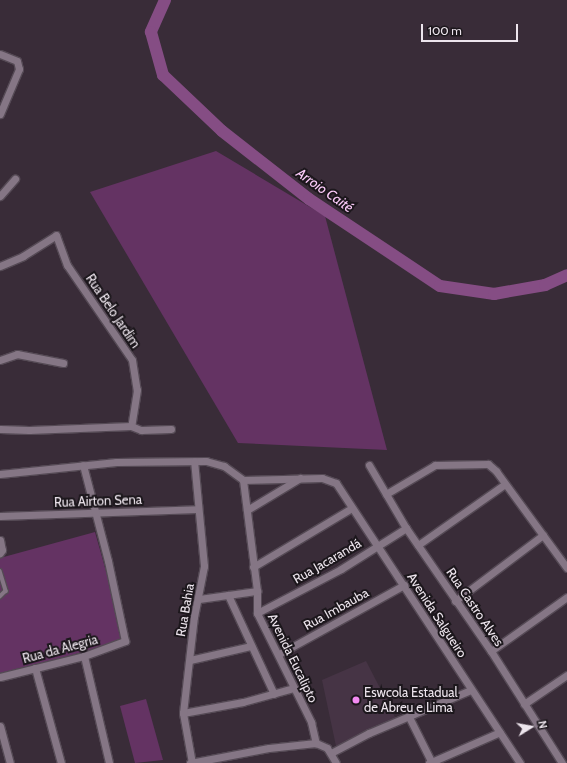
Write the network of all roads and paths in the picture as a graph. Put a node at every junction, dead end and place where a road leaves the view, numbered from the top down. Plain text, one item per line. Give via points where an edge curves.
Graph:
1 (0, 54) edge
2 (0, 114) edge
3 (15, 179) dead end
4 (0, 196) edge
5 (0, 266) edge
6 (0, 360) edge
7 (63, 363) dead end
8 (131, 426) junction
9 (0, 429) edge
10 (171, 429) dead end
11 (194, 461) junction
12 (83, 465) junction
13 (369, 465) dead end
14 (0, 474) edge
15 (300, 478) junction
16 (243, 480) junction
17 (506, 484) junction
18 (386, 494) junction
19 (352, 508) junction
20 (197, 509) junction
21 (247, 510) junction
22 (94, 512) junction
23 (0, 516) edge
24 (406, 528) junction
25 (543, 535) junction
26 (0, 540) edge
27 (418, 545) junction
28 (377, 546) junction
29 (0, 553) edge
30 (253, 567) junction
31 (567, 568) edge
32 (0, 571) edge
33 (404, 586) junction
34 (257, 591) junction
35 (228, 595) junction
36 (567, 597) edge
37 (0, 598) edge
38 (199, 599) junction
39 (455, 601) junction
40 (258, 613) junction
41 (251, 646) junction
42 (491, 651) junction
43 (279, 654) junction
44 (84, 656) junction
45 (190, 660) junction
46 (35, 668) junction
47 (567, 675) edge
48 (0, 677) edge
49 (294, 688) junction
50 (471, 690) junction
51 (274, 694) junction
52 (524, 704) junction
53 (183, 713) junction
54 (409, 717) junction
55 (1, 730) edge
56 (500, 732) junction
57 (316, 743) junction
58 (331, 752) junction
59 (563, 761) edge
60 (10, 763) edge
61 (61, 763) edge
62 (109, 763) edge
63 (192, 763) edge
64 (336, 763) edge
65 (431, 763) edge
66 (520, 763) edge

1 - 2 street via 17,61 17,78
3 - 4 street
5 - 8 street, Rua Belo Jardim via 23,256 52,235 56,236 67,265 132,360 137,390
6 - 7 street via 17,354
8 - 9 street
8 - 10 street via 141,430
11 - 12 street
11 - 16 street via 216,463
11 - 20 street, Rua Bahia
12 - 14 street
12 - 22 street
13 - 18 street, Rua Castro Alves
15 - 16 street
15 - 19 street, Avenida Salgueiro via 334,481
15 - 21 street
16 - 21 street, Avenida Eucalipto
17 - 18 street via 488,464 442,464 423,470
17 - 25 street
17 - 27 street
18 - 24 street, Rua Castro Alves
19 - 28 street, Avenida Salgueiro
19 - 30 street
20 - 22 street, Rua Airton Sena
20 - 38 street, Rua Bahia via 204,566
21 - 30 street, Avenida Eucalipto
22 - 23 street, Rua Airton Sena
22 - 44 street, Rua da Alegria via 108,561 125,641
24 - 27 street, Rua Castro Alves
24 - 28 street, Rua Jacarandá
25 - 31 street
25 - 39 street
26 - 29 street
27 - 39 street, Rua Castro Alves
28 - 33 street, Avenida Salgueiro
28 - 40 street, Rua Jacarandá via 341,569
30 - 34 street, Avenida Eucalipto
32 - 37 lane via 6,591
33 - 43 street, Rua Imbauba
33 - 50 street, Avenida Salgueiro
34 - 35 street
34 - 40 street, Avenida Eucalipto
35 - 38 street
35 - 41 street
36 - 42 street
38 - 45 street, Rua Bahia
39 - 42 street, Rua Castro Alves
40 - 43 street, Avenida Eucalipto
41 - 45 street
41 - 51 street
42 - 52 street, Rua Castro Alves
43 - 49 street, Avenida Eucalipto
44 - 46 street, Rua da Alegria
44 - 62 street
45 - 53 street, Rua Bahia
46 - 48 street, Rua da Alegria
46 - 61 street
47 - 52 street
49 - 51 street
49 - 57 street, Avenida Eucalipto via 311,722
50 - 54 street
50 - 56 street, Avenida Salgueiro
51 - 53 street
52 - 59 street, Rua Castro Alves
53 - 63 street, Rua Bahia
54 - 58 street
54 - 65 street
55 - 60 street
56 - 65 street
56 - 66 street, Avenida Salgueiro
57 - 58 street
57 - 63 street via 269,748
58 - 64 street

